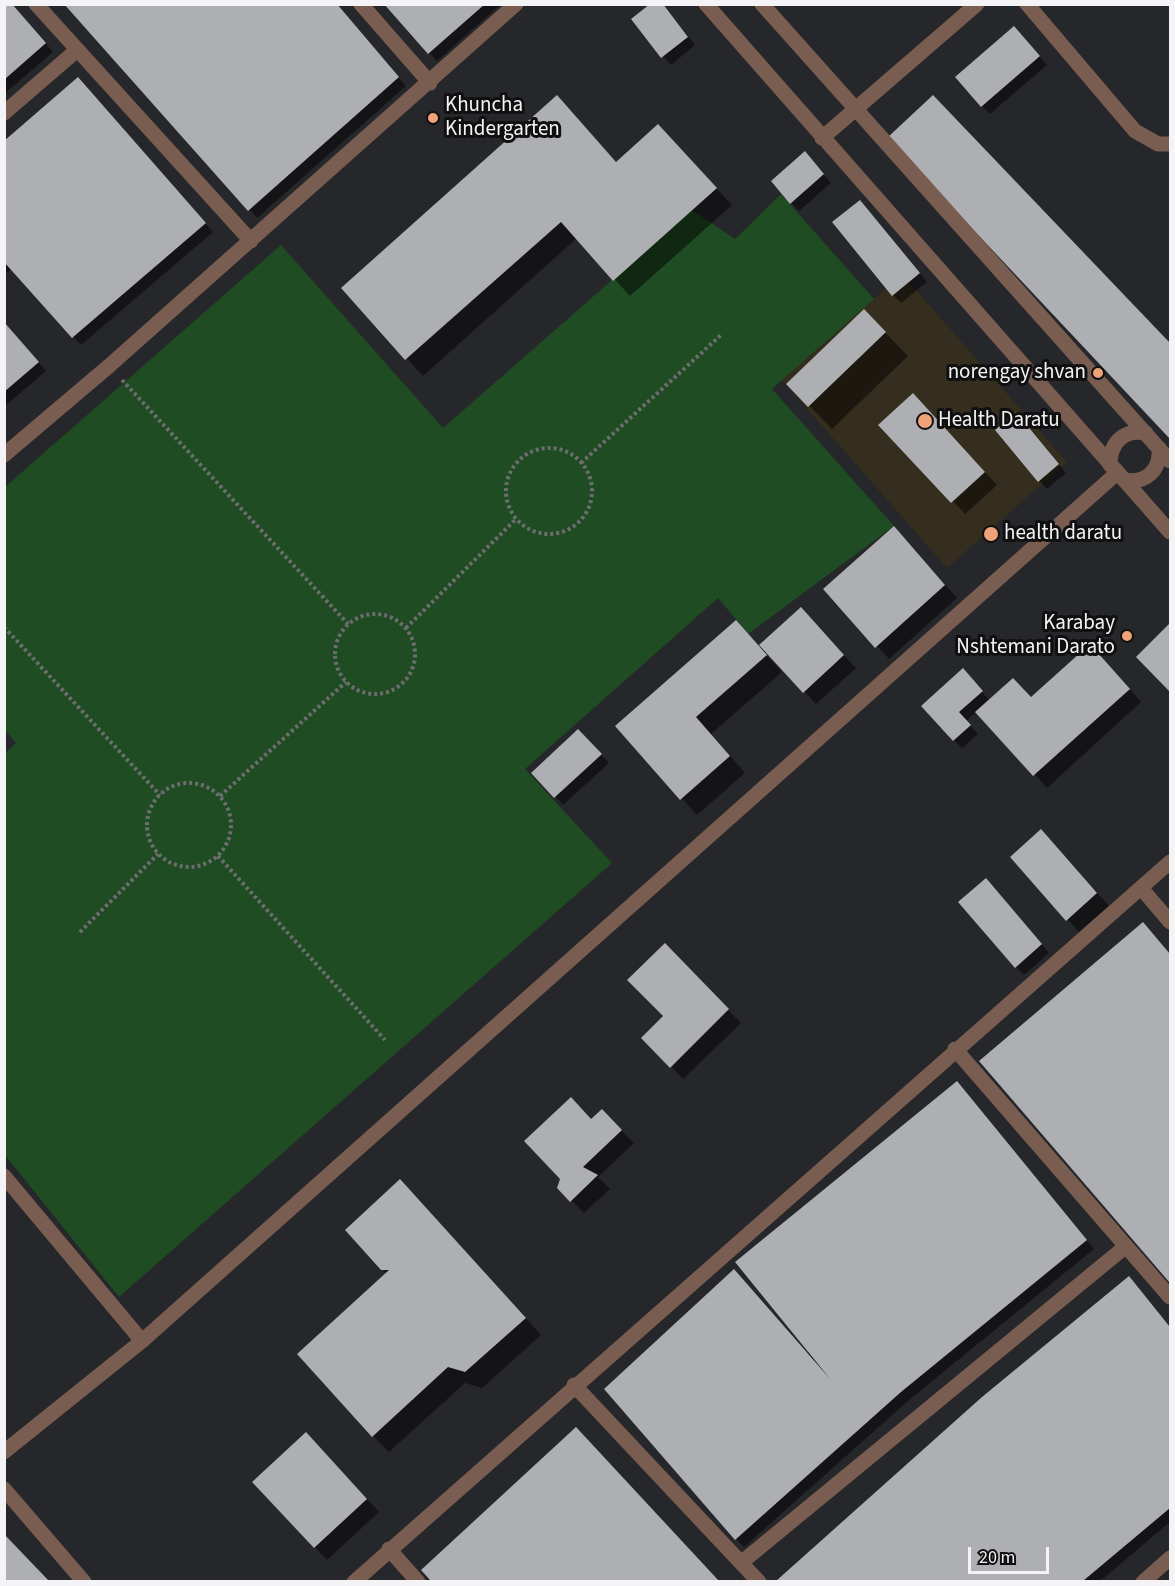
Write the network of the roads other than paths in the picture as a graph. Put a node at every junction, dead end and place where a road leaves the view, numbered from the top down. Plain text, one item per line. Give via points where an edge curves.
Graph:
1 (36, 4) edge
2 (361, 4) edge
3 (516, 4) edge
4 (706, 4) edge
5 (762, 4) edge
6 (977, 4) edge
7 (1027, 4) edge
8 (77, 51) junction
9 (430, 83) junction
10 (855, 110) junction
11 (4, 113) edge
12 (822, 138) junction
13 (1170, 144) edge
14 (250, 241) junction
15 (1146, 433) junction
16 (1159, 448) junction
17 (4, 455) edge
18 (1170, 461) edge
19 (1117, 473) junction
20 (1170, 532) edge
21 (1170, 862) edge
22 (1142, 889) junction
23 (1170, 922) edge
24 (956, 1049) junction
25 (4, 1176) edge
26 (1125, 1247) junction
27 (1170, 1297) edge
28 (142, 1341) junction
29 (574, 1386) junction
30 (4, 1452) edge
31 (4, 1489) edge
32 (390, 1549) junction
33 (1170, 1558) edge
34 (742, 1562) junction
35 (84, 1581) edge
36 (354, 1581) edge
37 (418, 1581) edge
38 (759, 1581) edge
39 (1143, 1581) edge

1 - 8 street
2 - 9 street
3 - 9 street
4 - 12 street
5 - 10 street
6 - 10 street
7 - 13 street via 1136,131 1158,144
8 - 11 street
8 - 14 street
9 - 14 street
10 - 12 street
10 - 15 street
12 - 19 street
14 - 17 street
15 - 16 street
15 - 19 street via 1130,433 1116,442 1112,449
16 - 18 street
16 - 19 street via 1154,472 1140,480
19 - 20 street
19 - 28 street
21 - 22 street
22 - 23 street
22 - 24 street
24 - 26 street
24 - 29 street
25 - 28 street
26 - 27 street
26 - 34 street
28 - 30 street
29 - 32 street
29 - 34 street
31 - 35 street
32 - 36 street
32 - 37 street
33 - 39 street
34 - 38 street

